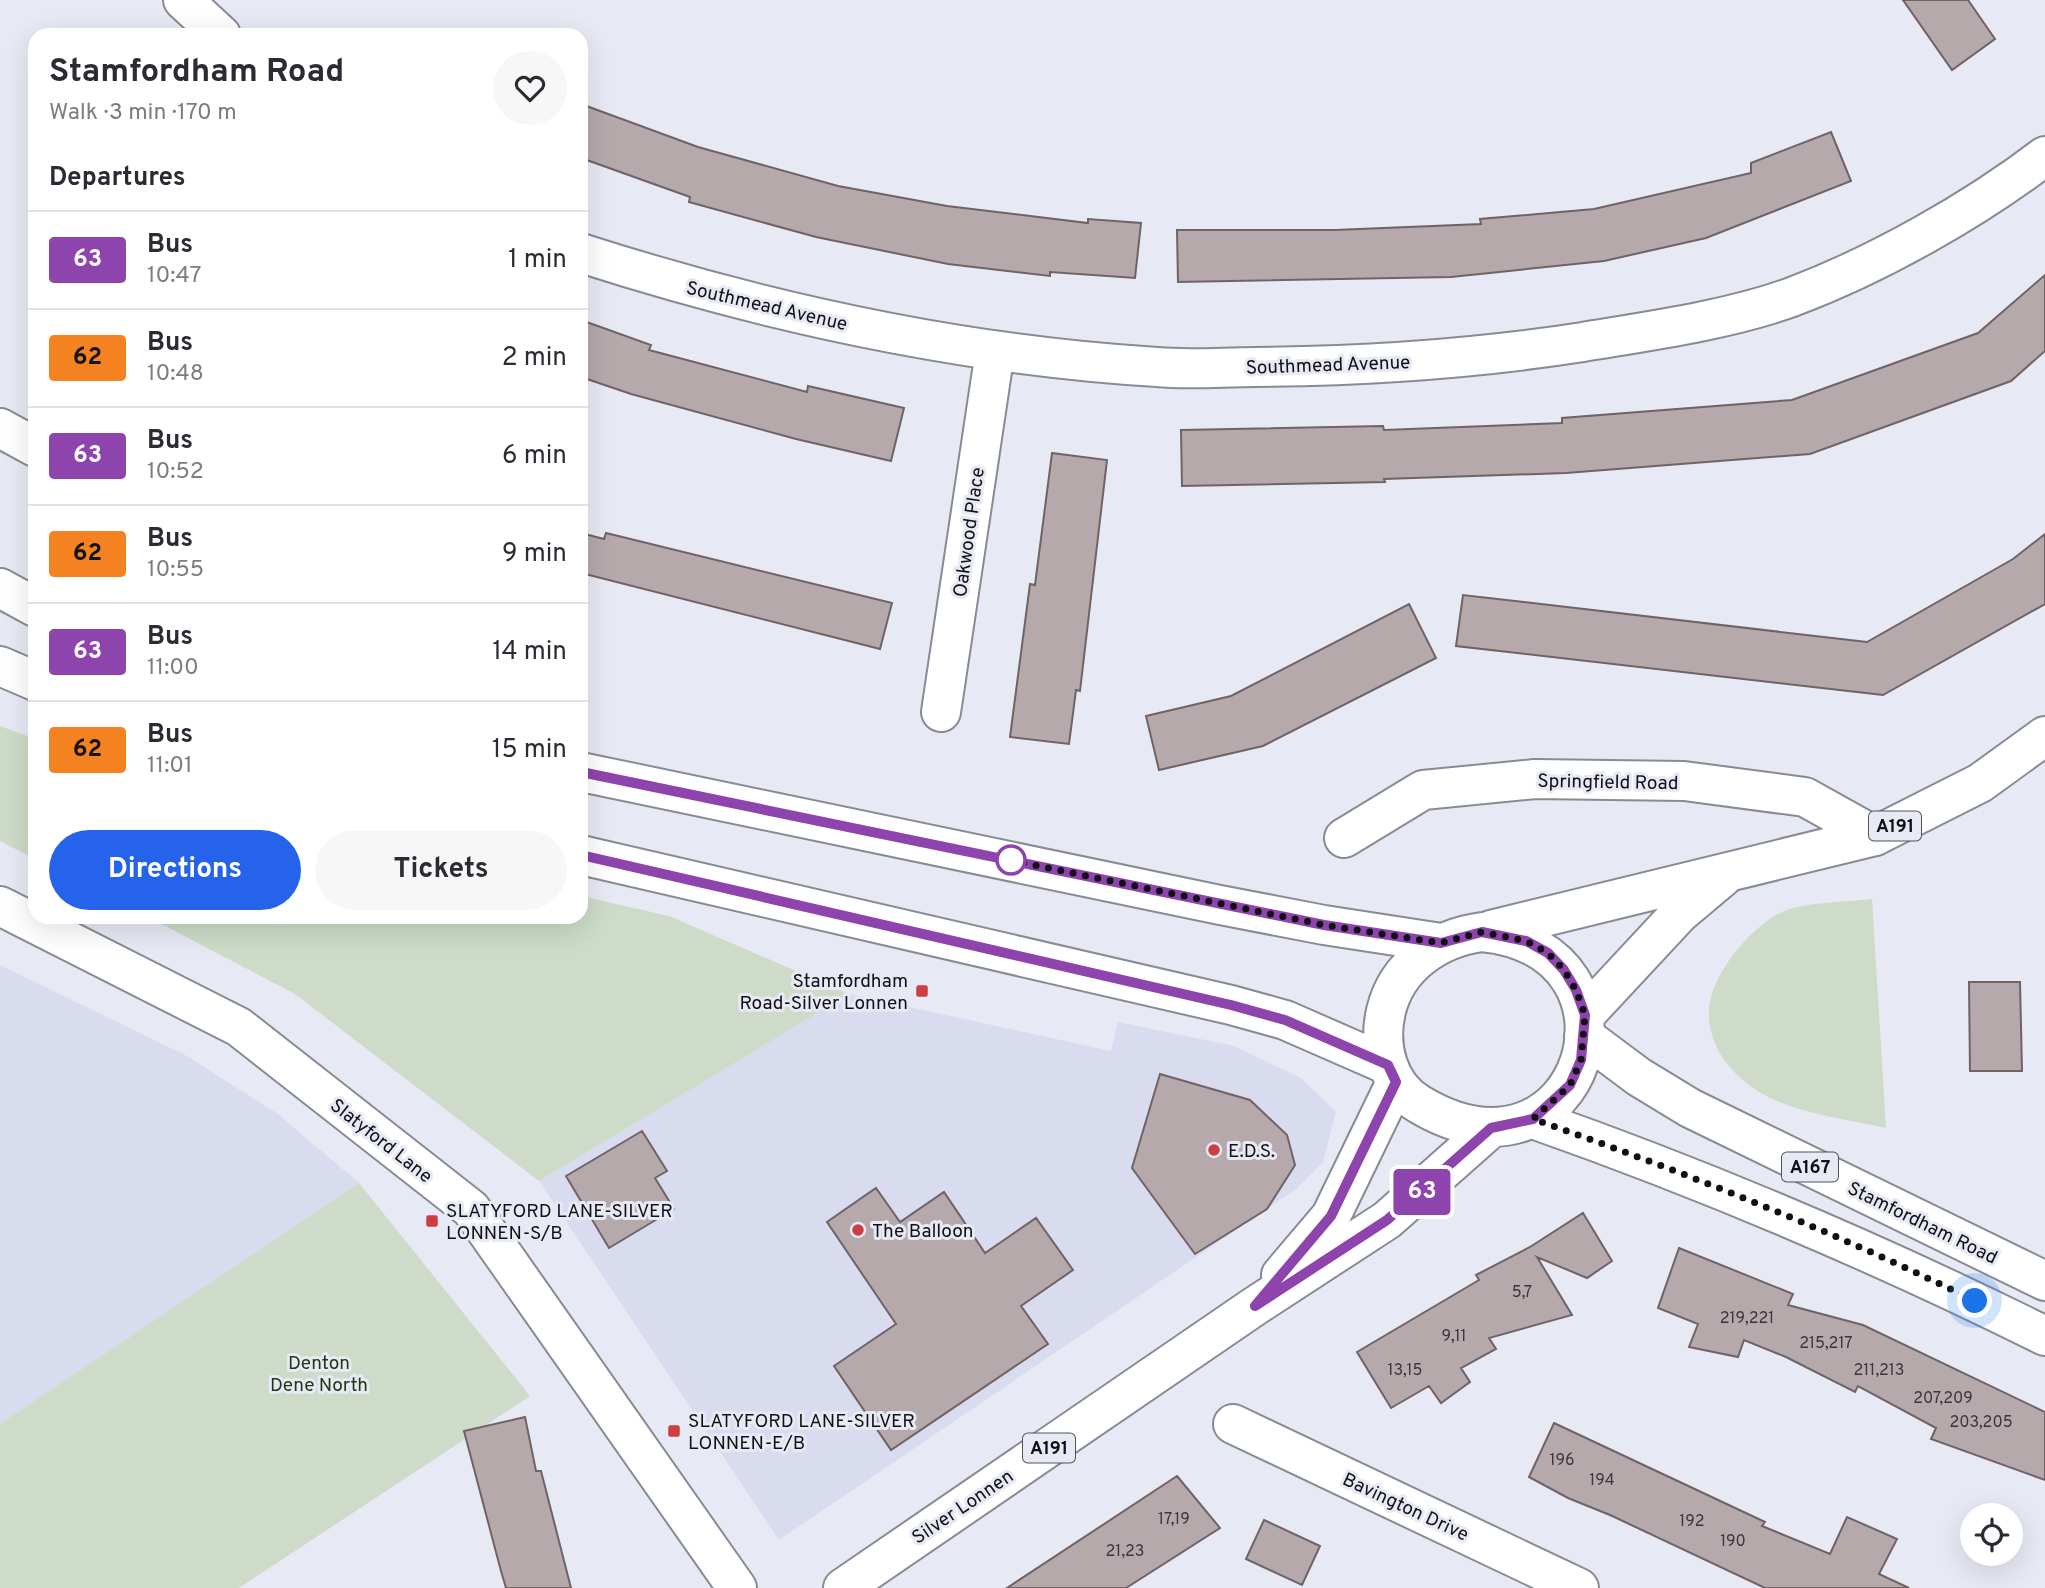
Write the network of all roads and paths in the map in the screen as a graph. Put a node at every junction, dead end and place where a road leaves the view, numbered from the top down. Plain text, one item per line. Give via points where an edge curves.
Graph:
1 (183, 0) edge
2 (213, 28) edge
3 (2045, 156) edge
4 (588, 255) edge
5 (995, 351) junction
6 (0, 428) edge
7 (28, 443) edge
8 (0, 588) edge
9 (28, 603) edge
10 (0, 666) edge
11 (28, 678) edge
12 (942, 712) dead end
13 (2045, 736) edge
14 (588, 773) edge
15 (1875, 836) junction
16 (1344, 838) dead end
17 (588, 857) edge
18 (1727, 873) junction
19 (0, 906) edge
20 (28, 920) edge
21 (36, 924) edge
22 (1482, 932) junction
23 (1441, 943) junction
24 (1585, 1026) junction
25 (1392, 1074) junction
26 (1533, 1119) junction
27 (1491, 1128) junction
28 (2045, 1281) edge
29 (1255, 1306) junction
30 (2045, 1336) edge
31 (1233, 1424) dead end
32 (737, 1588) edge
33 (843, 1588) edge
34 (1578, 1588) edge

1 - 2 main road
3 - 5 main road, Southmead Avenue via 1922,237 1791,297 1671,327 1518,352 1362,366 1159,368
4 - 5 main road, Southmead Avenue via 679,284 827,320
5 - 12 main road, Oakwood Place
6 - 7 main road
8 - 9 main road
10 - 11 main road
13 - 15 main road, A191 via 1980,783
14 - 23 main road via 1220,905
15 - 16 main road, Springfield Road via 1805,797 1684,781 1535,779 1423,790
15 - 18 main road, A191
17 - 25 main road via 1231,1005 1285,1020
18 - 22 main road, A191
18 - 24 main road, A191 via 1679,914
19 - 20 main road, Slatyford Lane
21 - 32 main road, Slatyford Lane via 239,1027 471,1209
22 - 23 main road
22 - 24 main road via 1526,941 1548,953 1576,990
23 - 25 main road via 1408,969 1386,1009 1383,1048
24 - 26 main road via 1581,1060 1570,1085
24 - 28 main road, Stamfordham Road / A167 via 1639,1077 1690,1108
25 - 27 main road via 1414,1101 1437,1115
25 - 29 main road, Silver Lonnen / A191 via 1331,1216
26 - 27 main road
26 - 30 main road via 1801,1221 1905,1266
27 - 29 main road, Silver Lonnen / A191 via 1387,1220
29 - 33 main road, Silver Lonnen / A191
31 - 34 main road, Bavington Drive

